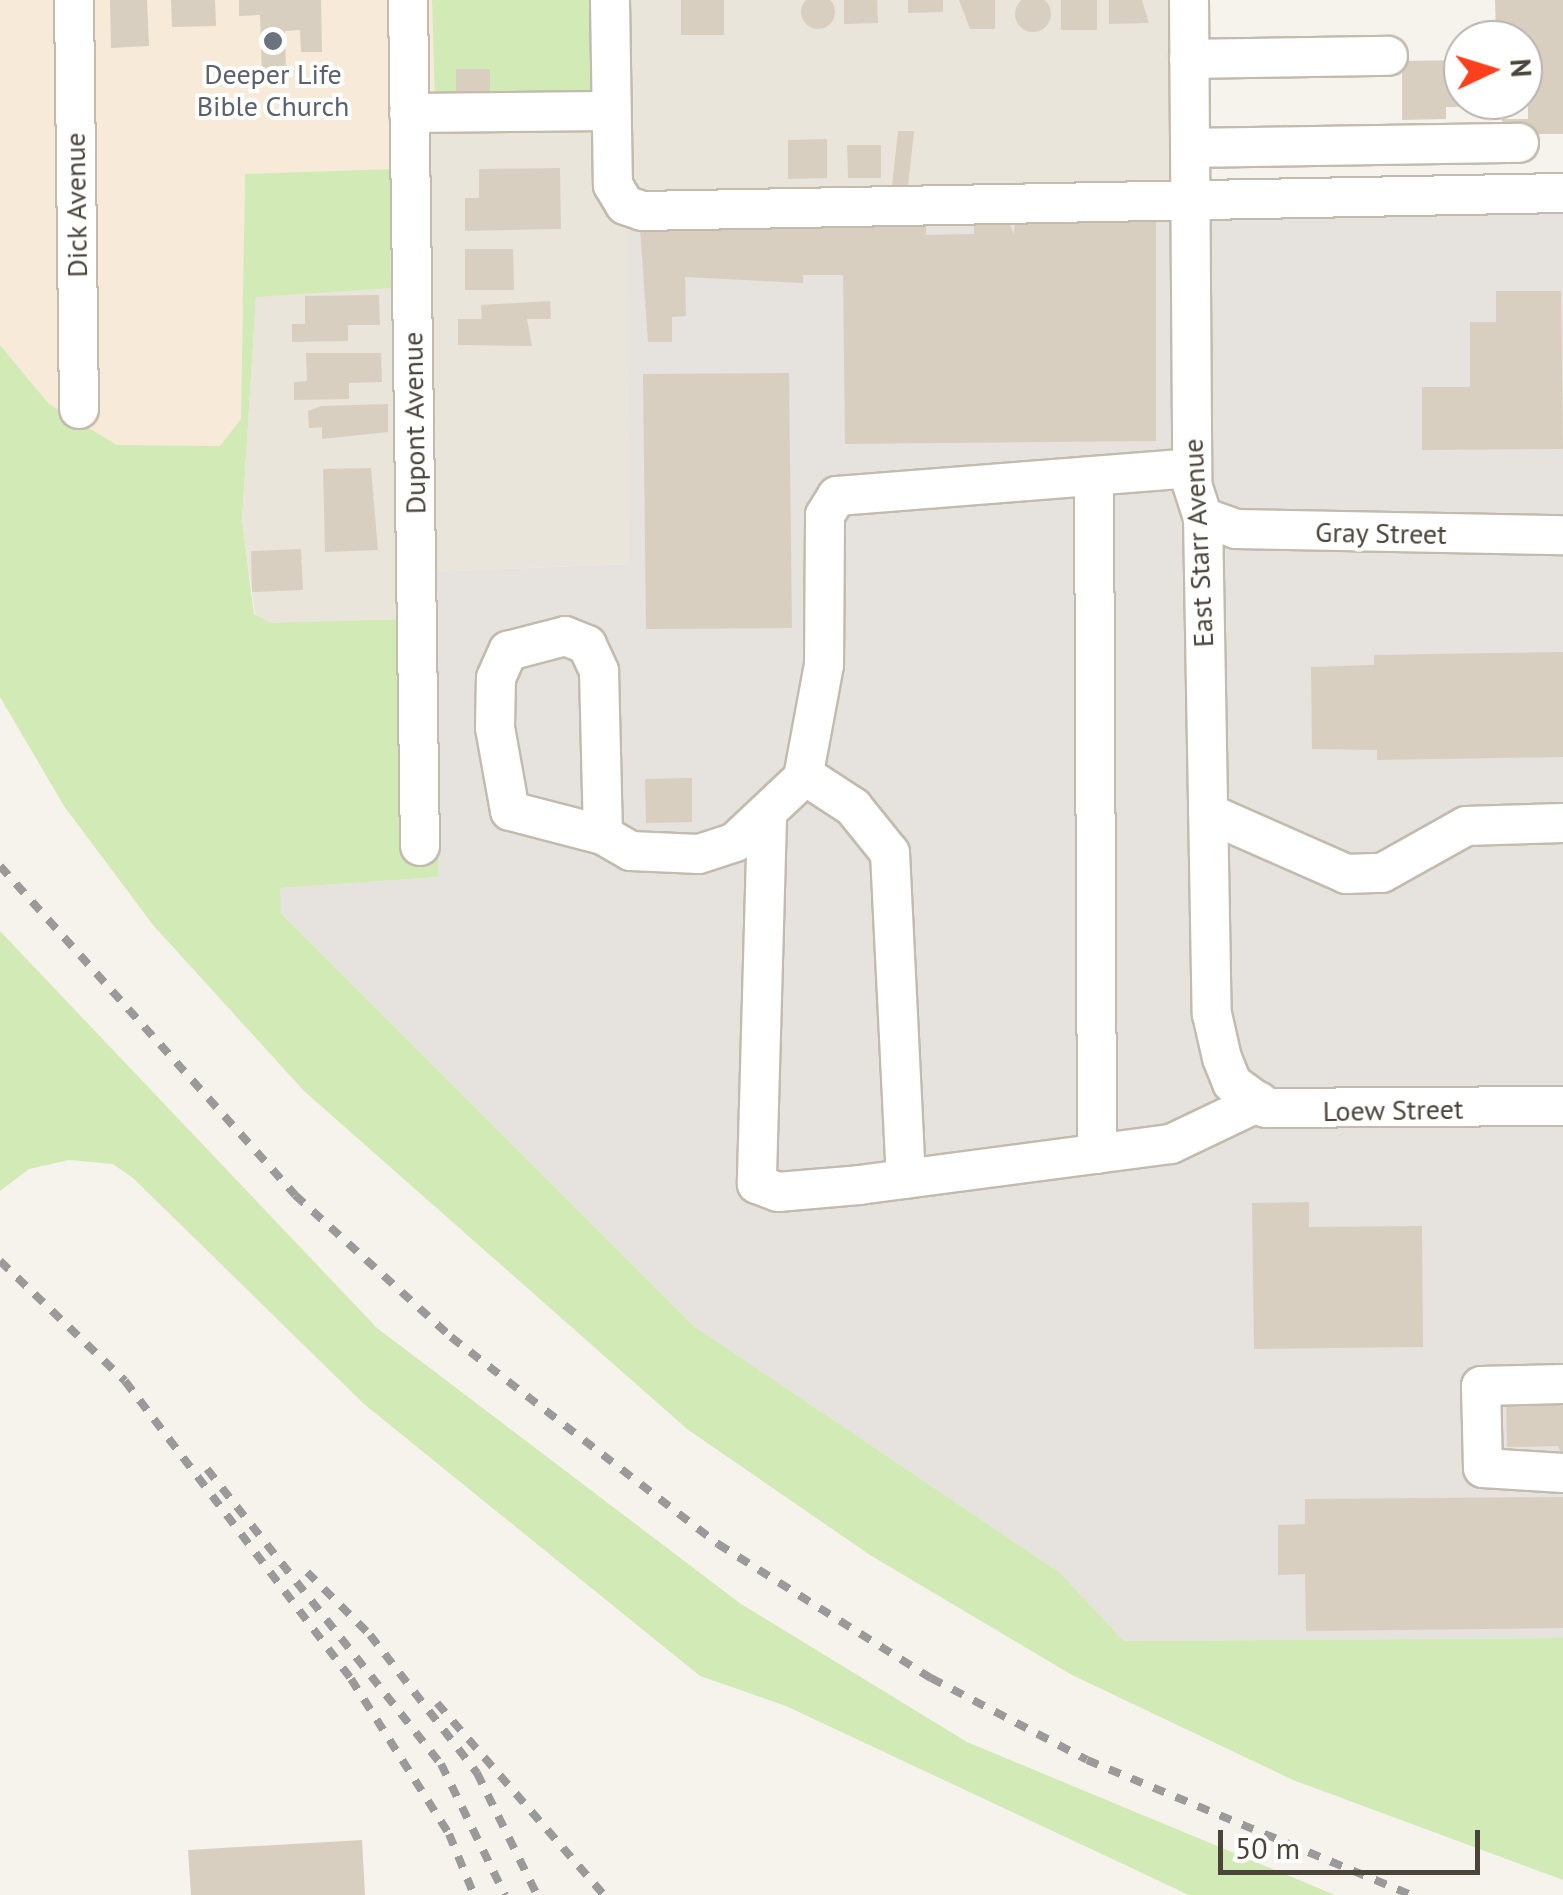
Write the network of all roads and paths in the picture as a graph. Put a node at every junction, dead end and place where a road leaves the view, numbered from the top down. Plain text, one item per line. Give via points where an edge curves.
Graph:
1 (74, 0) edge
2 (408, 0) edge
3 (610, 0) edge
4 (1189, 0) edge
5 (1388, 56) dead end
6 (1189, 59) junction
7 (610, 111) junction
8 (410, 113) junction
9 (1519, 143) dead end
10 (1190, 148) junction
11 (1563, 193) edge
12 (1190, 198) junction
13 (79, 409) dead end
14 (1192, 468) junction
15 (1094, 480) junction
16 (1202, 517) junction
17 (1563, 536) edge
18 (804, 775) junction
19 (1208, 814) junction
20 (767, 818) junction
21 (1563, 823) edge
22 (602, 834) junction
23 (420, 846) dead end
24 (1246, 1093) junction
25 (1563, 1106) edge
26 (1097, 1154) junction
27 (906, 1179) junction
28 (1563, 1384) edge
29 (1563, 1473) edge

1 - 13 street, Dick Avenue
2 - 8 street, Dupont Avenue
3 - 7 street
4 - 6 street, East Starr Avenue
5 - 6 street
6 - 10 street, East Starr Avenue
7 - 8 street
7 - 12 street via 613,185 625,205 642,211
8 - 23 street, Dupont Avenue
9 - 10 street
10 - 12 street, East Starr Avenue
11 - 12 street
12 - 14 street, East Starr Avenue
14 - 15 street
14 - 16 street, East Starr Avenue
15 - 18 street via 837,496 825,516 824,665
15 - 26 street
16 - 17 street, Gray Street via 1236,530
16 - 19 street, East Starr Avenue
18 - 20 street
18 - 27 street via 853,807 890,853
19 - 21 street via 1346,874 1382,873 1466,826
19 - 24 street, East Starr Avenue via 1212,1014
20 - 22 street via 699,854 631,850
20 - 27 street via 758,1184 778,1192
22 - 22 street via 599,671 587,644 528,639 508,651 496,678 510,811
24 - 25 street, Loew Street via 1308,1112
24 - 26 street via 1212,1132
26 - 27 street
28 - 29 street via 1481,1386 1483,1468

